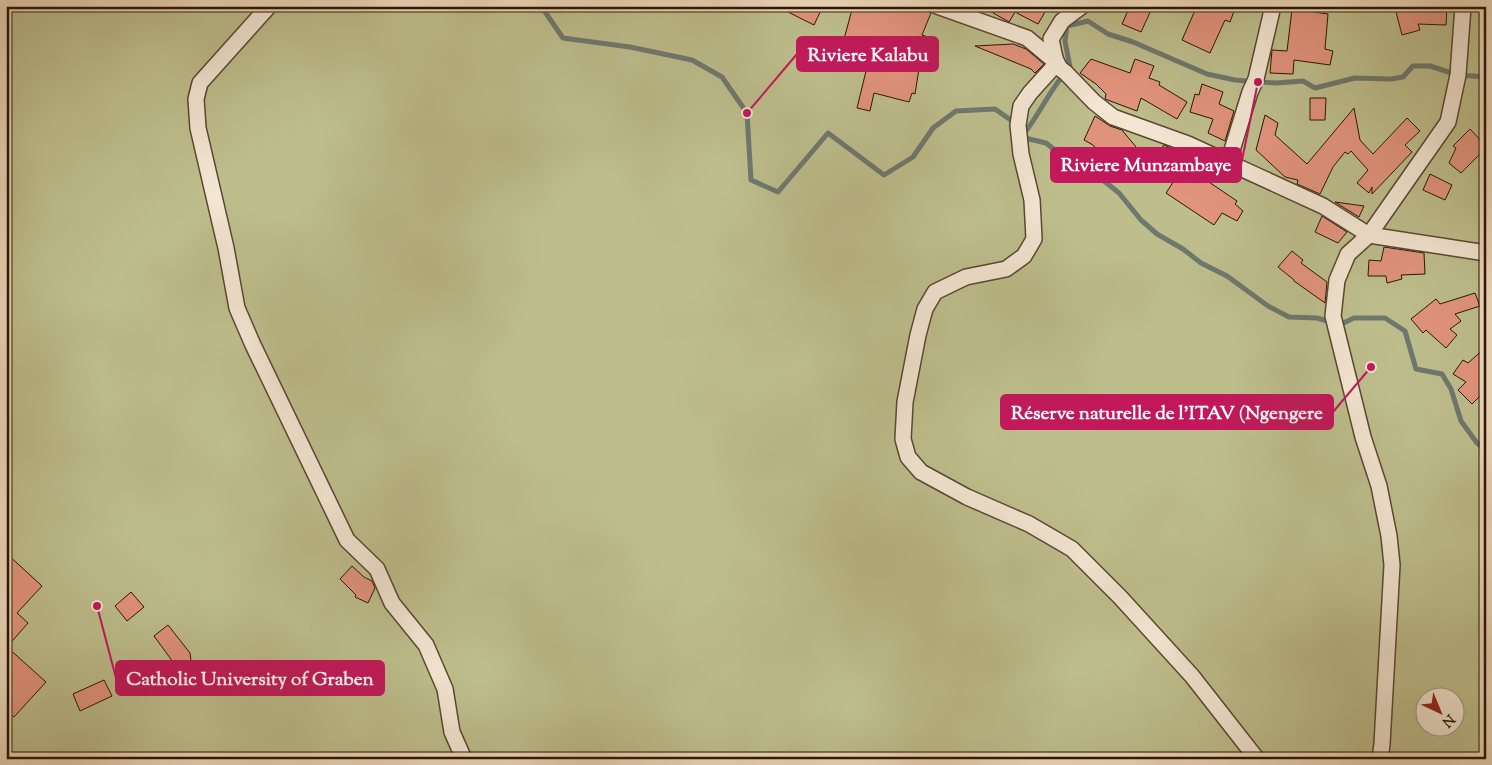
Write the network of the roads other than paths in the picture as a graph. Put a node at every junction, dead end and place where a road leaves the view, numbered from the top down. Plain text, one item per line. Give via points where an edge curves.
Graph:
1 (269, 6) edge
2 (937, 6) edge
3 (1082, 6) edge
4 (1273, 6) edge
5 (1463, 6) edge
6 (1062, 70) junction
7 (1228, 162) junction
8 (1369, 235) junction
9 (1486, 253) edge
10 (464, 759) edge
11 (1257, 759) edge
12 (1380, 759) edge

1 - 10 street via 200,83 196,99 198,128 237,308 347,540 377,569 392,603 426,646 445,689 452,732
2 - 6 street via 1027,38
3 - 6 street via 1062,21 1051,39
4 - 7 street via 1253,85
5 - 8 street via 1458,75 1448,122
6 - 7 street via 1113,117
6 - 11 street via 1030,93 1021,106 1018,125 1032,200 1034,239 1024,256 1006,269 966,277 935,292 925,309 905,402 903,439 908,457 921,472 967,497 1029,524 1072,549 1192,676
7 - 8 street via 1323,206
8 - 9 street
8 - 12 street via 1348,254 1336,280 1333,316 1390,536 1392,565

